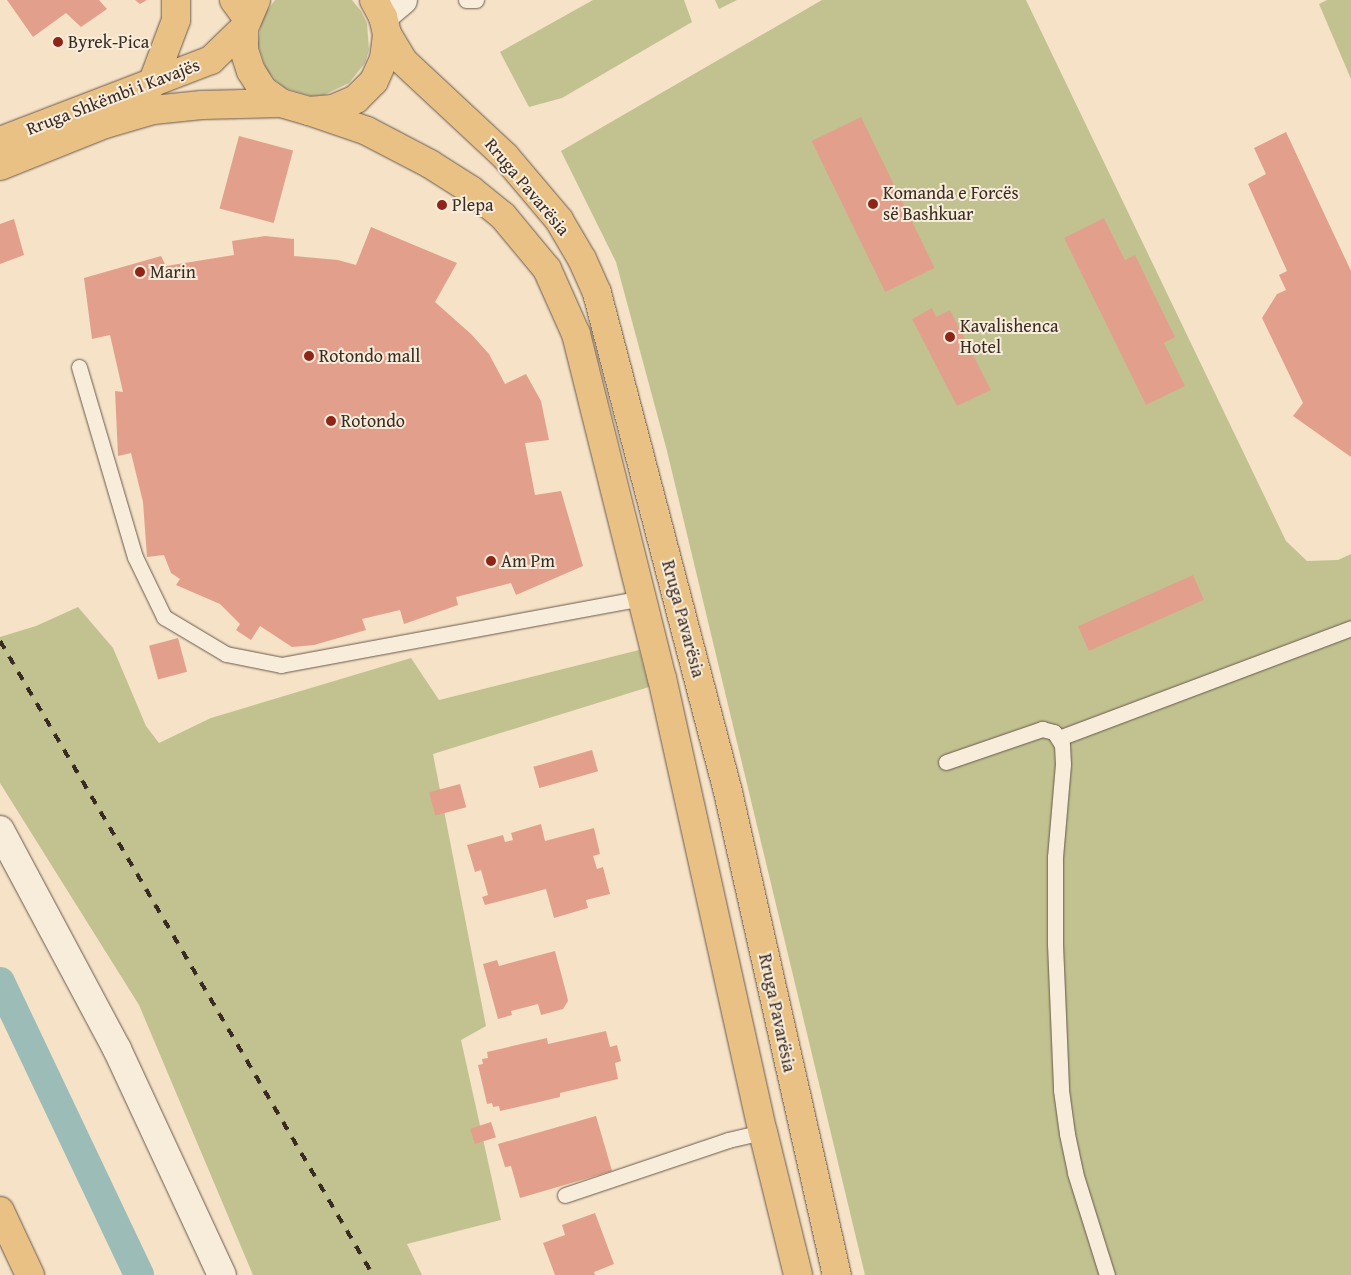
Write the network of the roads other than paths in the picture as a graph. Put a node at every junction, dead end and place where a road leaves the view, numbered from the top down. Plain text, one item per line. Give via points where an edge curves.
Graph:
1 (176, 0) edge
2 (466, 0) edge
3 (476, 0) edge
4 (245, 11) edge
5 (387, 13) edge
6 (152, 84) junction
7 (281, 103) junction
8 (308, 111) junction
9 (0, 141) edge
10 (0, 166) edge
11 (79, 367) dead end
12 (642, 598) junction
13 (1351, 628) edge
14 (1059, 738) junction
15 (946, 762) dead end
16 (0, 830) edge
17 (763, 1132) junction
18 (565, 1195) dead end
19 (0, 1210) edge
20 (30, 1275) edge
21 (222, 1275) edge
22 (798, 1275) edge
23 (837, 1275) edge
24 (1107, 1275) edge

1 - 6 main road via 176,20
2 - 3 lane
4 - 6 main road, Rruga Shkëmbi i Kavajës via 211,60
4 - 7 main road via 244,50 250,71 263,90
5 - 8 main road via 384,59 374,81 356,99 334,109
5 - 23 main road, Rruga Pavarësia via 403,61 505,156 559,220 582,259 597,294 728,792
6 - 9 main road, Rruga Shkëmbi i Kavajës
7 - 8 main road, Rruga Pavarësia
7 - 10 main road, Rruga Shkëmbi i Kavajës via 153,110 105,124
8 - 12 main road, Rruga Pavarësia via 367,131 471,190 503,216 547,269 576,334
11 - 12 lane via 135,557 164,616 226,654 281,665
12 - 17 main road, Rruga Pavarësia
13 - 14 lane
14 - 15 lane via 1049,729 1042,729
14 - 24 lane via 1064,752 1055,857 1055,944 1061,1090 1075,1173
16 - 21 street via 117,1049
17 - 18 lane via 728,1140
17 - 22 main road, Rruga Pavarësia
19 - 20 main road

